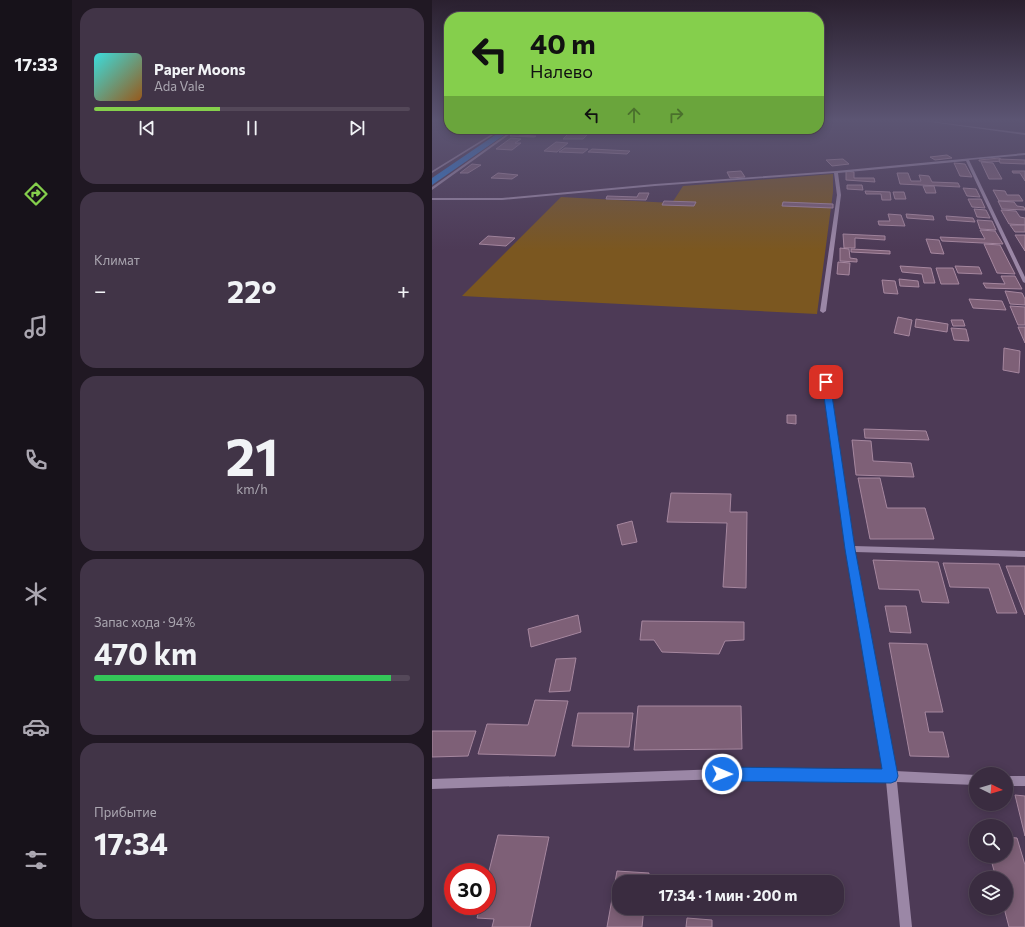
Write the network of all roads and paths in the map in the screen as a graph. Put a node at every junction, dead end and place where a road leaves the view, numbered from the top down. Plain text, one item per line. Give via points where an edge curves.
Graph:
1 (445, 164) edge
2 (467, 164) edge
3 (914, 164) edge
4 (969, 164) edge
5 (432, 172) edge
6 (836, 172) junction
7 (432, 190) edge
8 (432, 199) edge
9 (1025, 282) edge
10 (823, 311) dead end
11 (826, 382) dead end
12 (850, 549) junction
13 (1025, 554) edge
14 (891, 776) junction
15 (969, 780) edge
16 (1013, 781) edge
17 (1025, 781) edge
18 (432, 784) edge
19 (906, 927) edge

1 - 5 street
2 - 7 street
3 - 6 street
4 - 9 street
6 - 8 street via 502,199
6 - 10 street via 839,195
11 - 12 street
12 - 13 street
12 - 14 street
14 - 15 street
14 - 18 street via 722,774
14 - 19 street
16 - 17 street

